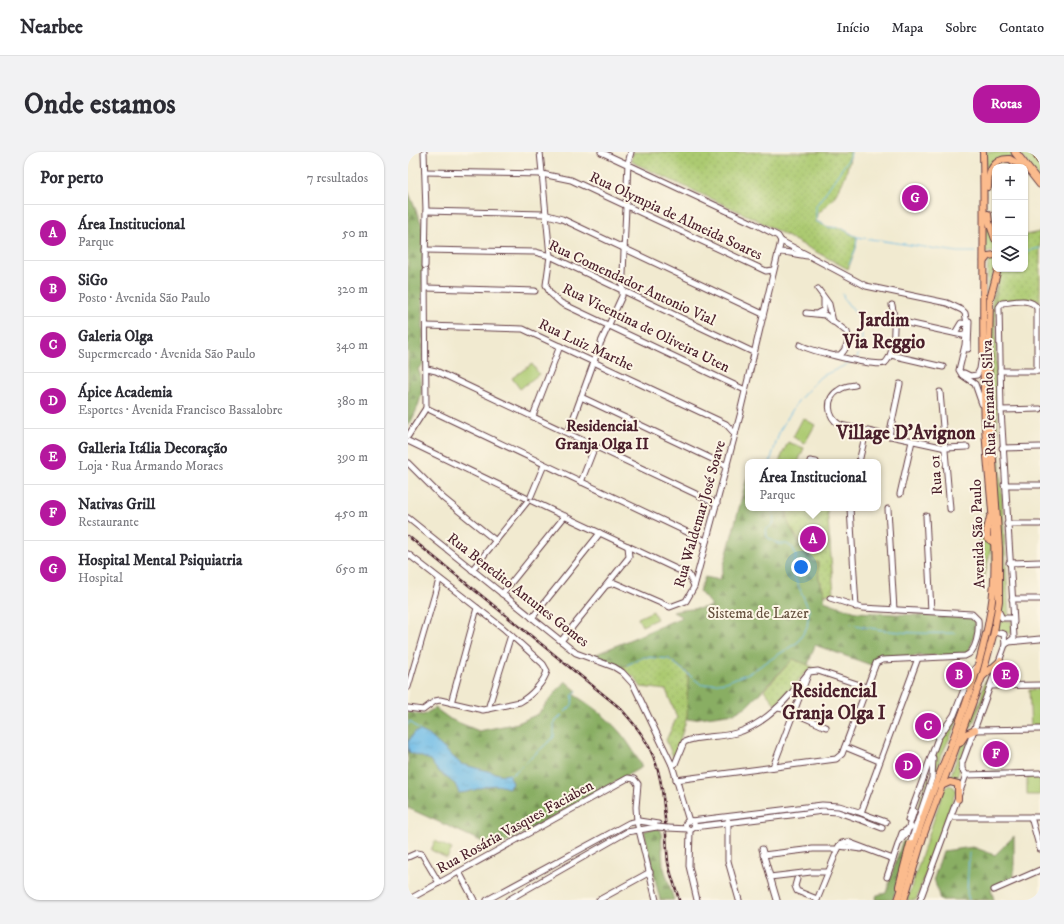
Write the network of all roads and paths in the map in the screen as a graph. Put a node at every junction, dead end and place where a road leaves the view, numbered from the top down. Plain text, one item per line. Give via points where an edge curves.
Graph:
1 (424, 152) edge
2 (540, 152) edge
3 (601, 152) edge
4 (631, 152) edge
5 (983, 152) edge
6 (1015, 152) edge
7 (1034, 152) edge
8 (1040, 160) edge
9 (628, 163) junction
10 (996, 164) edge
11 (1019, 164) edge
12 (992, 168) edge
13 (1028, 171) edge
14 (425, 172) junction
15 (542, 174) junction
16 (1032, 174) junction
17 (1040, 184) edge
18 (626, 205) junction
19 (426, 211) junction
20 (547, 215) junction
21 (994, 236) edge
22 (781, 241) junction
23 (624, 249) junction
24 (425, 250) junction
25 (778, 253) junction
26 (992, 255) edge
27 (550, 256) junction
28 (812, 256) junction
29 (983, 263) junction
30 (773, 270) junction
31 (997, 272) edge
32 (426, 288) junction
33 (818, 289) dead end
34 (622, 290) junction
35 (535, 291) dead end
36 (892, 304) dead end
37 (806, 313) dead end
38 (828, 313) junction
39 (763, 314) junction
40 (894, 320) junction
41 (968, 324) junction
42 (427, 326) junction
43 (609, 326) junction
44 (955, 333) junction
45 (966, 335) junction
46 (800, 345) dead end
47 (560, 346) junction
48 (983, 346) junction
49 (753, 352) junction
50 (967, 352) junction
51 (844, 355) junction
52 (891, 355) junction
53 (594, 362) junction
54 (943, 367) dead end
55 (427, 369) junction
56 (1000, 371) junction
57 (1038, 371) edge
58 (900, 384) dead end
59 (855, 385) dead end
60 (745, 390) junction
61 (940, 392) dead end
62 (581, 397) junction
63 (426, 408) junction
64 (1040, 409) edge
65 (1001, 410) junction
66 (984, 412) junction
67 (533, 416) junction
68 (726, 424) junction
69 (737, 425) junction
70 (866, 432) junction
71 (568, 433) junction
72 (734, 434) junction
73 (408, 436) edge
74 (889, 436) junction
75 (408, 441) edge
76 (912, 441) junction
77 (595, 446) junction
78 (967, 446) dead end
79 (1040, 447) edge
80 (946, 448) junction
81 (1002, 448) junction
82 (860, 459) edge
83 (408, 464) edge
84 (544, 465) junction
85 (727, 466) junction
86 (581, 482) junction
87 (1004, 485) junction
88 (1040, 485) edge
89 (900, 494) dead end
90 (529, 499) junction
91 (717, 504) junction
92 (888, 509) dead end
93 (950, 509) dead end
94 (850, 511) edge
95 (565, 516) junction
96 (926, 516) dead end
97 (408, 518) edge
98 (1007, 524) junction
99 (1040, 524) edge
100 (600, 533) junction
101 (496, 541) junction
102 (706, 541) junction
103 (628, 546) junction
104 (641, 552) junction
105 (408, 554) edge
106 (629, 557) junction
107 (1040, 562) edge
108 (1009, 563) junction
109 (472, 570) junction
110 (699, 570) junction
111 (617, 572) junction
112 (689, 575) junction
113 (439, 580) junction
114 (606, 585) junction
115 (622, 585) junction
116 (694, 587) junction
117 (502, 594) junction
118 (830, 598) dead end
119 (1012, 599) junction
120 (1040, 599) edge
121 (999, 601) junction
122 (856, 607) junction
123 (477, 608) junction
124 (894, 610) junction
125 (931, 611) junction
126 (532, 618) junction
127 (1012, 618) junction
128 (994, 632) junction
129 (1004, 634) junction
130 (511, 635) junction
131 (986, 636) junction
132 (1011, 639) junction
133 (1023, 639) junction
134 (1040, 639) edge
135 (561, 641) junction
136 (982, 653) junction
137 (918, 658) junction
138 (1000, 661) junction
139 (809, 672) junction
140 (982, 677) junction
141 (1040, 685) edge
142 (991, 686) junction
143 (408, 687) edge
144 (866, 687) junction
145 (451, 703) junction
146 (408, 708) edge
147 (777, 708) junction
148 (488, 709) junction
149 (793, 714) junction
150 (826, 727) dead end
151 (1040, 729) edge
152 (975, 730) junction
153 (938, 738) junction
154 (845, 747) junction
155 (952, 759) junction
156 (879, 761) junction
157 (672, 765) junction
158 (928, 765) junction
159 (776, 767) junction
160 (1040, 773) edge
161 (966, 775) junction
162 (676, 780) junction
163 (941, 786) junction
164 (958, 799) junction
165 (860, 813) junction
166 (727, 817) junction
167 (952, 817) junction
168 (1031, 817) junction
169 (1040, 817) edge
170 (918, 818) junction
171 (859, 819) junction
172 (908, 820) dead end
173 (637, 822) junction
174 (886, 822) dead end
175 (728, 823) junction
176 (658, 825) junction
177 (690, 825) junction
178 (882, 828) dead end
179 (909, 828) junction
180 (638, 830) junction
181 (902, 837) junction
182 (910, 844) junction
183 (838, 848) junction
184 (1040, 849) edge
185 (408, 857) edge
186 (893, 860) junction
187 (1040, 870) edge
188 (459, 872) junction
189 (650, 872) junction
190 (828, 872) junction
191 (770, 877) junction
192 (887, 877) dead end
193 (797, 879) dead end
194 (439, 883) junction
195 (994, 890) dead end
196 (408, 900) edge
197 (474, 900) edge
198 (487, 900) edge
199 (508, 900) edge
200 (599, 900) edge
201 (656, 900) edge
202 (697, 900) edge
203 (739, 900) edge
204 (777, 900) edge
205 (817, 900) edge
206 (896, 900) edge
207 (904, 900) edge
208 (920, 900) edge

1 - 14 street
2 - 15 street, Rua Vicentina de Oliveira Uten
3 - 9 street
4 - 9 street
5 - 29 main road, Avenida São Paulo
6 - 16 highway
7 - 8 highway
9 - 18 street
9 - 22 street via 778,236
10 - 11 main road via 1006,159
12 - 21 main road via 988,178 988,219
13 - 16 main road
14 - 15 street, Rua Olympia de Almeida Soares
14 - 19 street
15 - 18 street, Rua Olympia de Almeida Soares via 571,180
15 - 20 street, Rua Vicentina de Oliveira Uten
16 - 17 highway
18 - 23 street
18 - 30 street, Rua Olympia de Almeida Soares via 766,271
19 - 20 street
19 - 24 street
20 - 23 street via 562,219
20 - 27 street, Rua Vicentina de Oliveira Uten
22 - 25 street, Rua Waldemar José Soave
22 - 28 street
23 - 34 street
23 - 39 street
24 - 27 street, Rua Comendador Antonio Vial via 535,252
24 - 32 street
25 - 28 street via 783,251
25 - 30 street, Rua Waldemar José Soave
26 - 29 main road via 988,256
27 - 34 street, Rua Comendador Antonio Vial
27 - 43 street, Rua Vicentina de Oliveira Uten via 546,285 550,293 561,302
28 - 41 street via 866,286 947,304 964,311
29 - 48 main road, Avenida São Paulo
30 - 39 street, Rua Waldemar José Soave
31 - 121 main road, Avenida São Paulo via 990,299 988,388 999,548
32 - 35 street
32 - 42 street
33 - 38 street
34 - 43 street via 622,296
34 - 49 street, Rua Comendador Antonio Vial
36 - 40 street
37 - 38 street
38 - 51 street via 833,323 848,333
39 - 49 street, Rua Waldemar José Soave
40 - 44 street
40 - 52 street
41 - 44 street via 960,323
41 - 45 street
41 - 50 street
42 - 47 street, Rua Luiz Marthe via 523,329
42 - 55 street
43 - 53 street
43 - 60 street, Rua Vicentina de Oliveira Uten
44 - 45 street
45 - 50 street
45 - 66 street via 959,370 977,387
46 - 51 street via 808,349
47 - 53 street, Rua Luiz Marthe
47 - 67 street
48 - 50 street via 980,369 974,376 966,375 962,369
48 - 66 main road, Avenida São Paulo
49 - 60 street, Rua Waldemar José Soave
51 - 52 street via 855,360 882,365
52 - 54 street
53 - 62 street
53 - 68 street, Rua Luiz Marthe
55 - 63 street
55 - 67 street
56 - 57 street
56 - 57 street, Rua Fernando Silva via 999,308 1002,302 1030,302 1037,308
56 - 65 street, Rua Fernando Silva
58 - 74 street
59 - 70 street via 835,392 830,402 830,412 840,425
60 - 69 street, Rua Waldemar José Soave
61 - 80 street, Rua 01
62 - 71 street
62 - 85 street
63 - 73 street
63 - 84 street
64 - 65 street
65 - 81 street, Rua Fernando Silva
66 - 131 main road, Avenida São Paulo via 993,542 993,591
67 - 71 street
68 - 69 street
68 - 72 street
69 - 72 street, Rua Waldemar José Soave
70 - 74 street
70 - 82 street
71 - 77 street
72 - 85 street, Rua Waldemar José Soave
74 - 76 street
75 - 90 street
76 - 80 street
76 - 89 street
77 - 86 street
77 - 91 street
78 - 80 street
79 - 81 street
80 - 93 street, Rua 01
81 - 87 street, Rua Fernando Silva
83 - 101 street via 443,498
84 - 86 street
84 - 90 street
85 - 91 street, Rua Waldemar José Soave
86 - 102 street
87 - 88 street
87 - 98 street, Rua Fernando Silva
90 - 95 street
90 - 101 street
91 - 102 street, Rua Waldemar José Soave
92 - 124 street
94 - 122 street
95 - 100 street
95 - 117 street
96 - 125 street
97 - 109 street, Rua Benedito Antunes Gomes
98 - 99 street
98 - 108 street, Rua Fernando Silva
100 - 103 street
100 - 126 street
101 - 109 street
102 - 110 street, Rua Waldemar José Soave
103 - 104 street
103 - 106 street
104 - 106 street
104 - 112 street
105 - 113 street
106 - 111 street
107 - 108 street
108 - 119 street, Rua Fernando Silva
109 - 117 street, Rua Benedito Antunes Gomes
110 - 112 street
110 - 116 street, Rua Waldemar José Soave
111 - 114 street
111 - 115 street via 618,581
112 - 116 street
113 - 123 street
113 - 143 street
114 - 115 street, Rua Waldemar José Soave
114 - 135 street
115 - 116 street, Rua Waldemar José Soave via 673,607 686,601
117 - 126 street, Rua Benedito Antunes Gomes
118 - 122 street
119 - 120 street
119 - 127 street, Rua Fernando Silva
121 - 127 street via 1000,616 1005,619
121 - 128 main road, Avenida São Paulo
122 - 124 street
123 - 130 street
123 - 145 street
124 - 125 street
125 - 137 street via 969,613 975,616 978,626 974,648 965,656
126 - 135 street, Rua Benedito Antunes Gomes
127 - 132 street, Rua Fernando Silva
128 - 129 street
128 - 131 main road
128 - 140 main road, Avenida São Paulo
129 - 132 street
129 - 132 street via 1008,633
130 - 148 street
130 - 148 street via 543,664 547,671 526,699
131 - 136 main road, Avenida São Paulo
132 - 133 street
132 - 133 street
132 - 138 street
133 - 134 street
135 - 157 street, Rua Benedito Antunes Gomes via 576,653 614,667 633,684
136 - 153 street via 968,679 954,715
136 - 206 main road, Avenida São Paulo
137 - 144 street via 879,661 874,666
137 - 156 street
138 - 140 main road
138 - 142 street
139 - 144 street via 818,671
139 - 147 street
139 - 149 street
140 - 155 main road, Avenida São Paulo
141 - 142 street
142 - 152 street
144 - 154 street
145 - 146 street via 440,700 423,710
145 - 148 street via 478,710
147 - 149 street via 787,709
147 - 157 street via 760,721 736,733 684,742 675,764
149 - 150 street
149 - 159 street via 777,755
151 - 152 street
152 - 155 main road via 962,738
152 - 161 street via 962,763
153 - 158 street
153 - 170 street via 932,778
154 - 156 street
154 - 159 street via 836,759
155 - 163 main road, Avenida São Paulo
156 - 165 street
157 - 162 street, Rua Benedito Antunes Gomes
158 - 172 street
158 - 179 street via 928,774
159 - 162 street
160 - 161 street
161 - 164 street
162 - 177 street, Rua Benedito Antunes Gomes
163 - 164 main road via 950,782 958,784
163 - 207 main road, Avenida São Paulo
164 - 167 street
165 - 166 street via 839,806 822,805
165 - 171 street via 863,817
165 - 174 street
166 - 175 street
166 - 177 street
167 - 168 street
167 - 208 street
168 - 169 street
168 - 184 street
170 - 179 street
170 - 182 street
171 - 175 street via 838,812 823,811
171 - 178 street
173 - 176 street
173 - 180 street
173 - 188 street, Rua Rosária Vasques Faciaben via 639,788 634,780 628,778
173 - 198 street via 629,823
175 - 177 street
175 - 203 street via 728,861
176 - 177 street, bridge
176 - 180 street
177 - 202 street, Rua Benedito Antunes Gomes via 689,866
179 - 181 street
180 - 189 street
180 - 199 street via 627,832
181 - 182 street
181 - 186 street
182 - 206 main road
183 - 186 street via 842,843 848,842
183 - 190 street
183 - 191 street via 763,852
185 - 194 street via 417,853 422,854
186 - 192 street
187 - 195 street
188 - 194 street, Rua Rosária Vasques Faciaben
188 - 197 street
189 - 200 street
189 - 201 street
190 - 191 street
190 - 205 street
191 - 204 street
193 - 205 street via 796,891
194 - 196 street, Rua Rosária Vasques Faciaben

